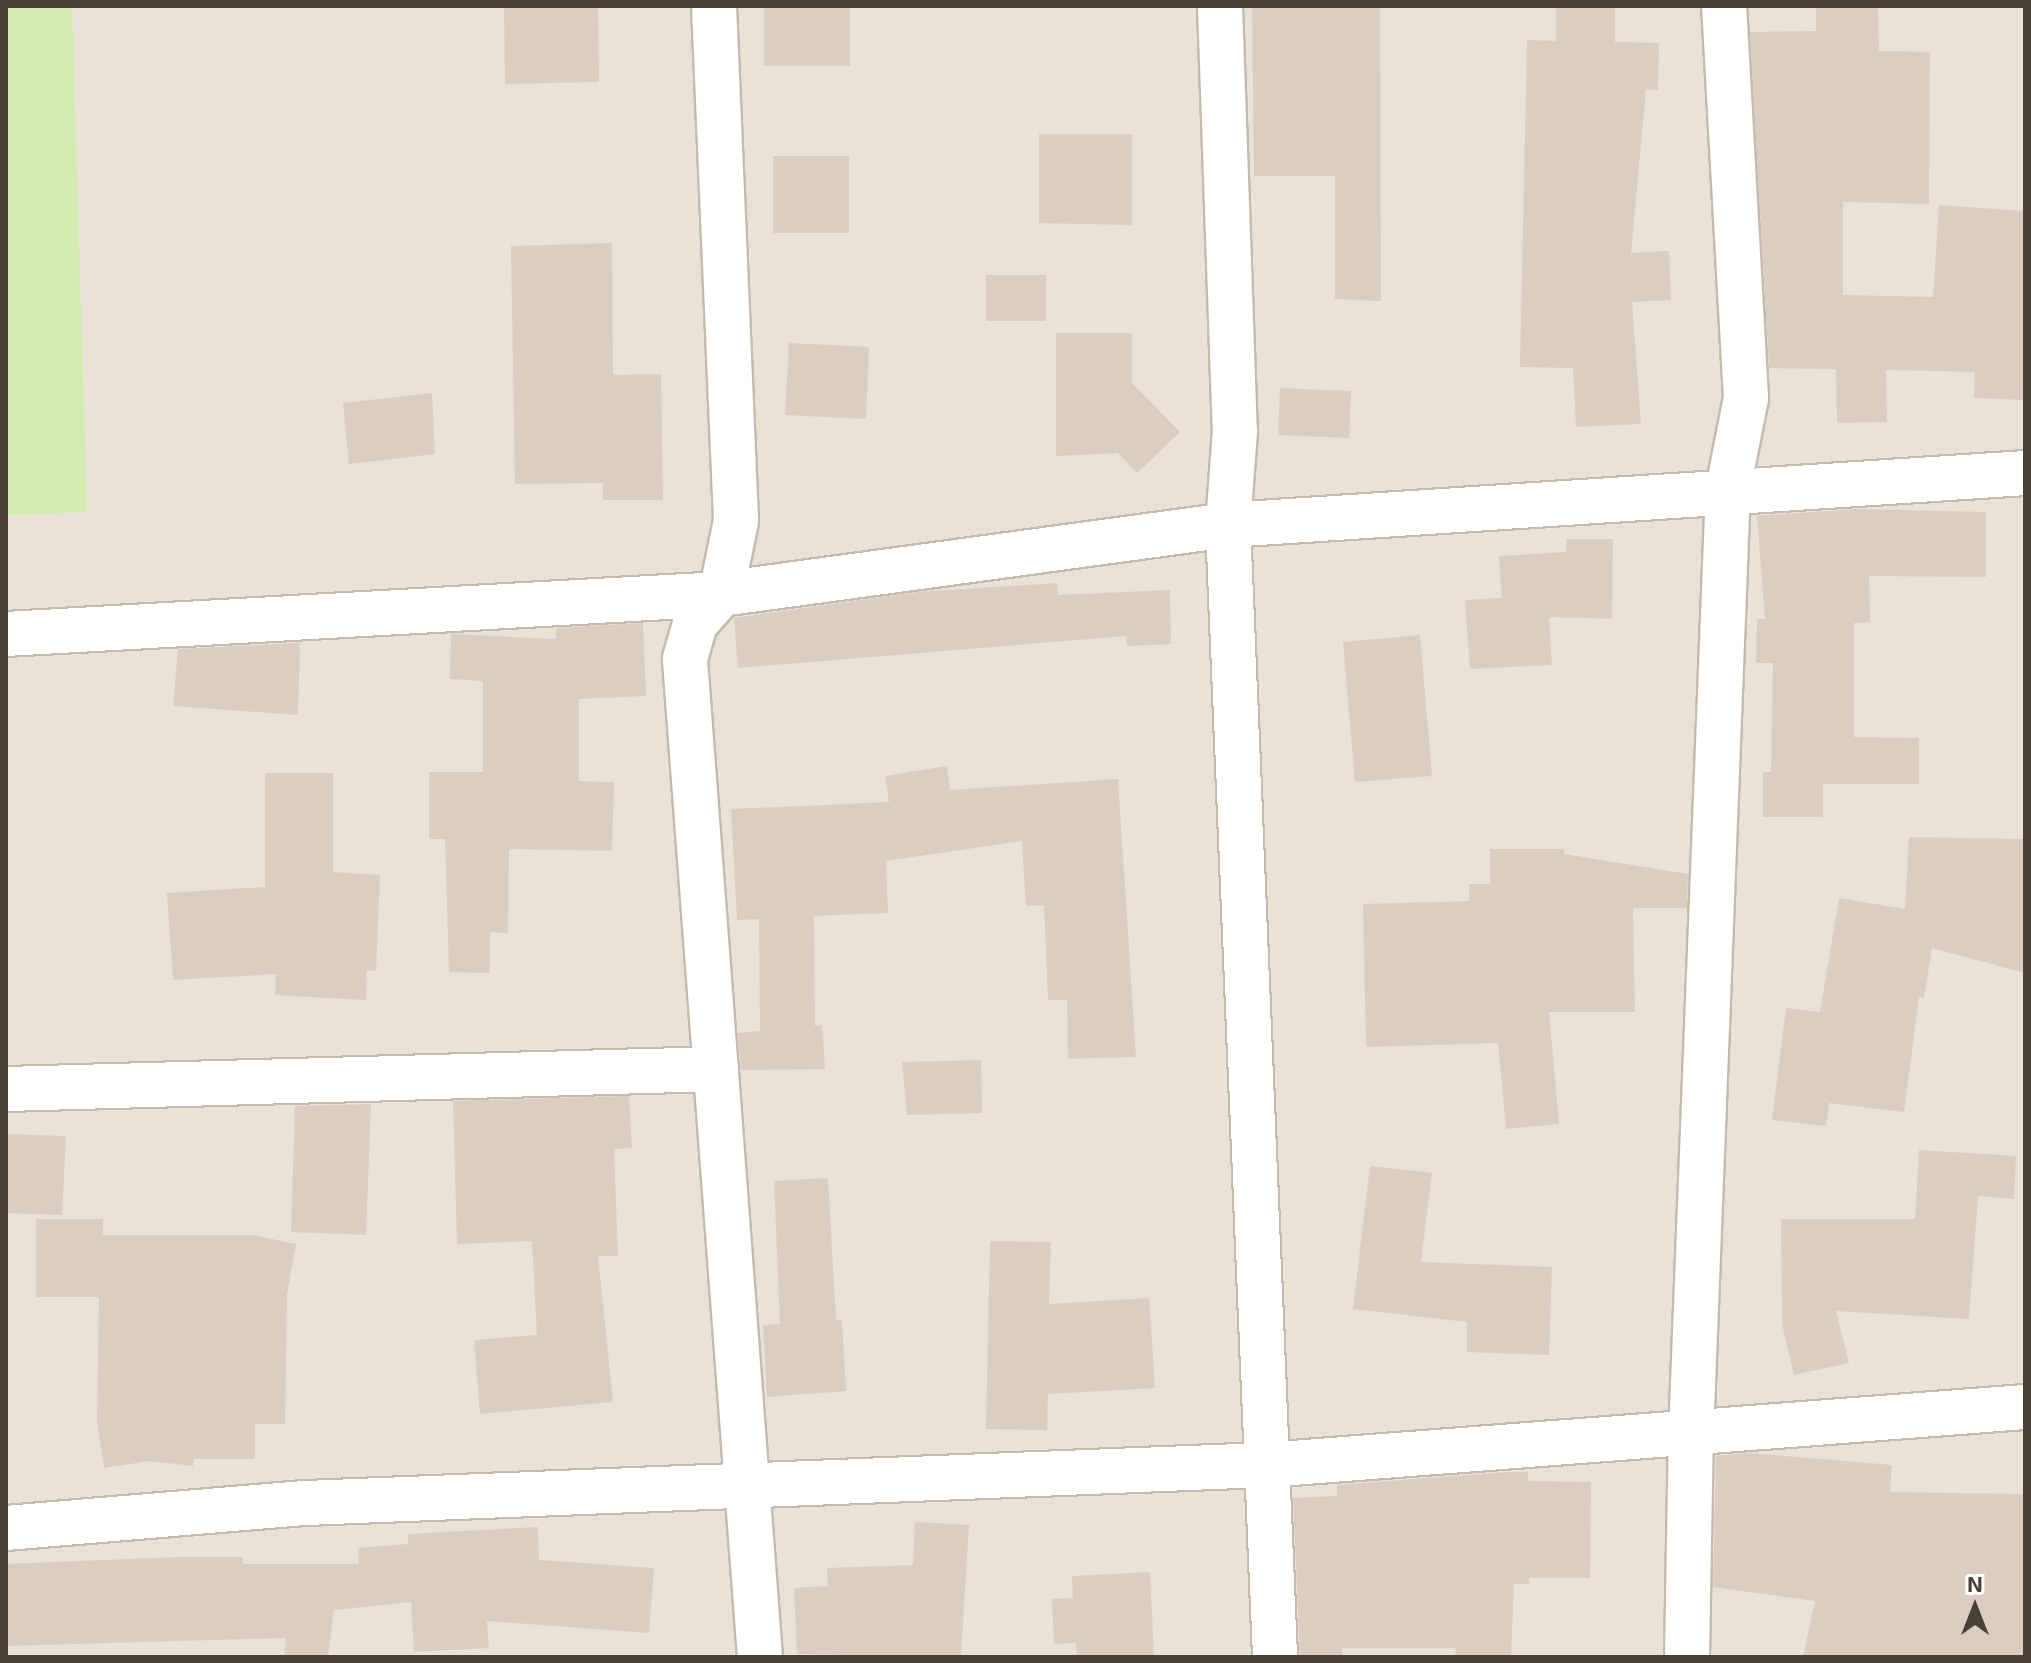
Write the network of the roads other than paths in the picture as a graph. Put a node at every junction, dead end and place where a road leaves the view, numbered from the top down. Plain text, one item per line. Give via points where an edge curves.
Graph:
1 (714, 6) edge
2 (1220, 6) edge
3 (1724, 6) edge
4 (2025, 473) edge
5 (1728, 489) junction
6 (1228, 525) junction
7 (721, 594) junction
8 (6, 634) edge
9 (716, 1069) junction
10 (6, 1089) edge
11 (2025, 1407) edge
12 (1691, 1435) junction
13 (1266, 1465) junction
14 (751, 1486) junction
15 (6, 1528) edge
16 (760, 1657) edge
17 (1275, 1657) edge
18 (1687, 1657) edge

1 - 7 street via 736,521
2 - 6 street via 1235,431
3 - 5 street via 1746,398
4 - 5 street
5 - 6 street
5 - 12 street
6 - 7 street
6 - 13 street
7 - 8 street
7 - 9 street via 695,624 685,660
9 - 10 street
9 - 14 street
11 - 12 street
12 - 13 street
12 - 18 street
13 - 14 street
13 - 17 street
14 - 15 street via 306,1503
14 - 16 street

